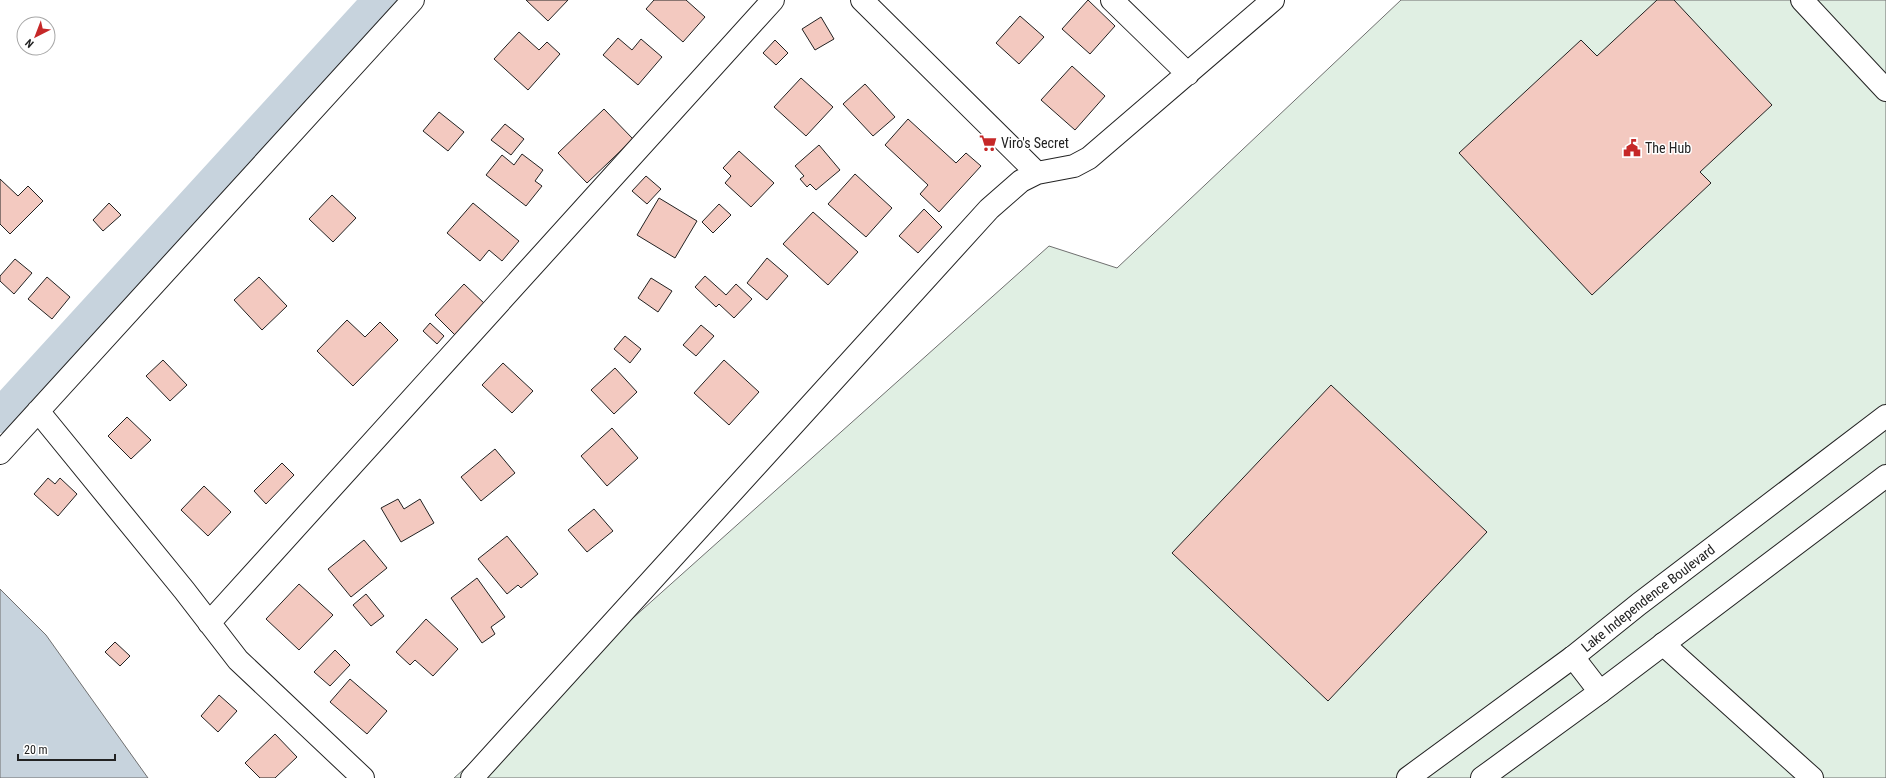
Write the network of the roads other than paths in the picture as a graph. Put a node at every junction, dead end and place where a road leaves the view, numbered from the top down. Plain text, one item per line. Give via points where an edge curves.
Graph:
1 (413, 0) edge
2 (773, 0) edge
3 (862, 0) edge
4 (1112, 0) edge
5 (1273, 0) edge
6 (1802, 0) edge
7 (1188, 74) junction
8 (1886, 90) edge
9 (1036, 173) junction
10 (38, 411) junction
11 (1886, 416) edge
12 (0, 453) edge
13 (1886, 476) edge
14 (209, 623) junction
15 (1663, 644) junction
16 (1573, 656) junction
17 (1600, 692) junction
18 (363, 778) edge
19 (472, 778) edge
20 (1408, 778) edge
21 (1482, 778) edge
22 (1812, 778) edge

1 - 10 main road
2 - 14 main road
3 - 9 main road
4 - 7 main road
5 - 7 main road
6 - 8 main road
7 - 9 main road via 1089,158 1074,166
9 - 19 main road via 1021,181 989,209
10 - 12 main road
10 - 14 main road
11 - 16 main road, Lake Independence Boulevard
13 - 15 main road
14 - 18 main road via 238,660
15 - 17 main road
15 - 22 main road
16 - 17 main road
16 - 20 main road, Lake Independence Boulevard
17 - 21 main road

